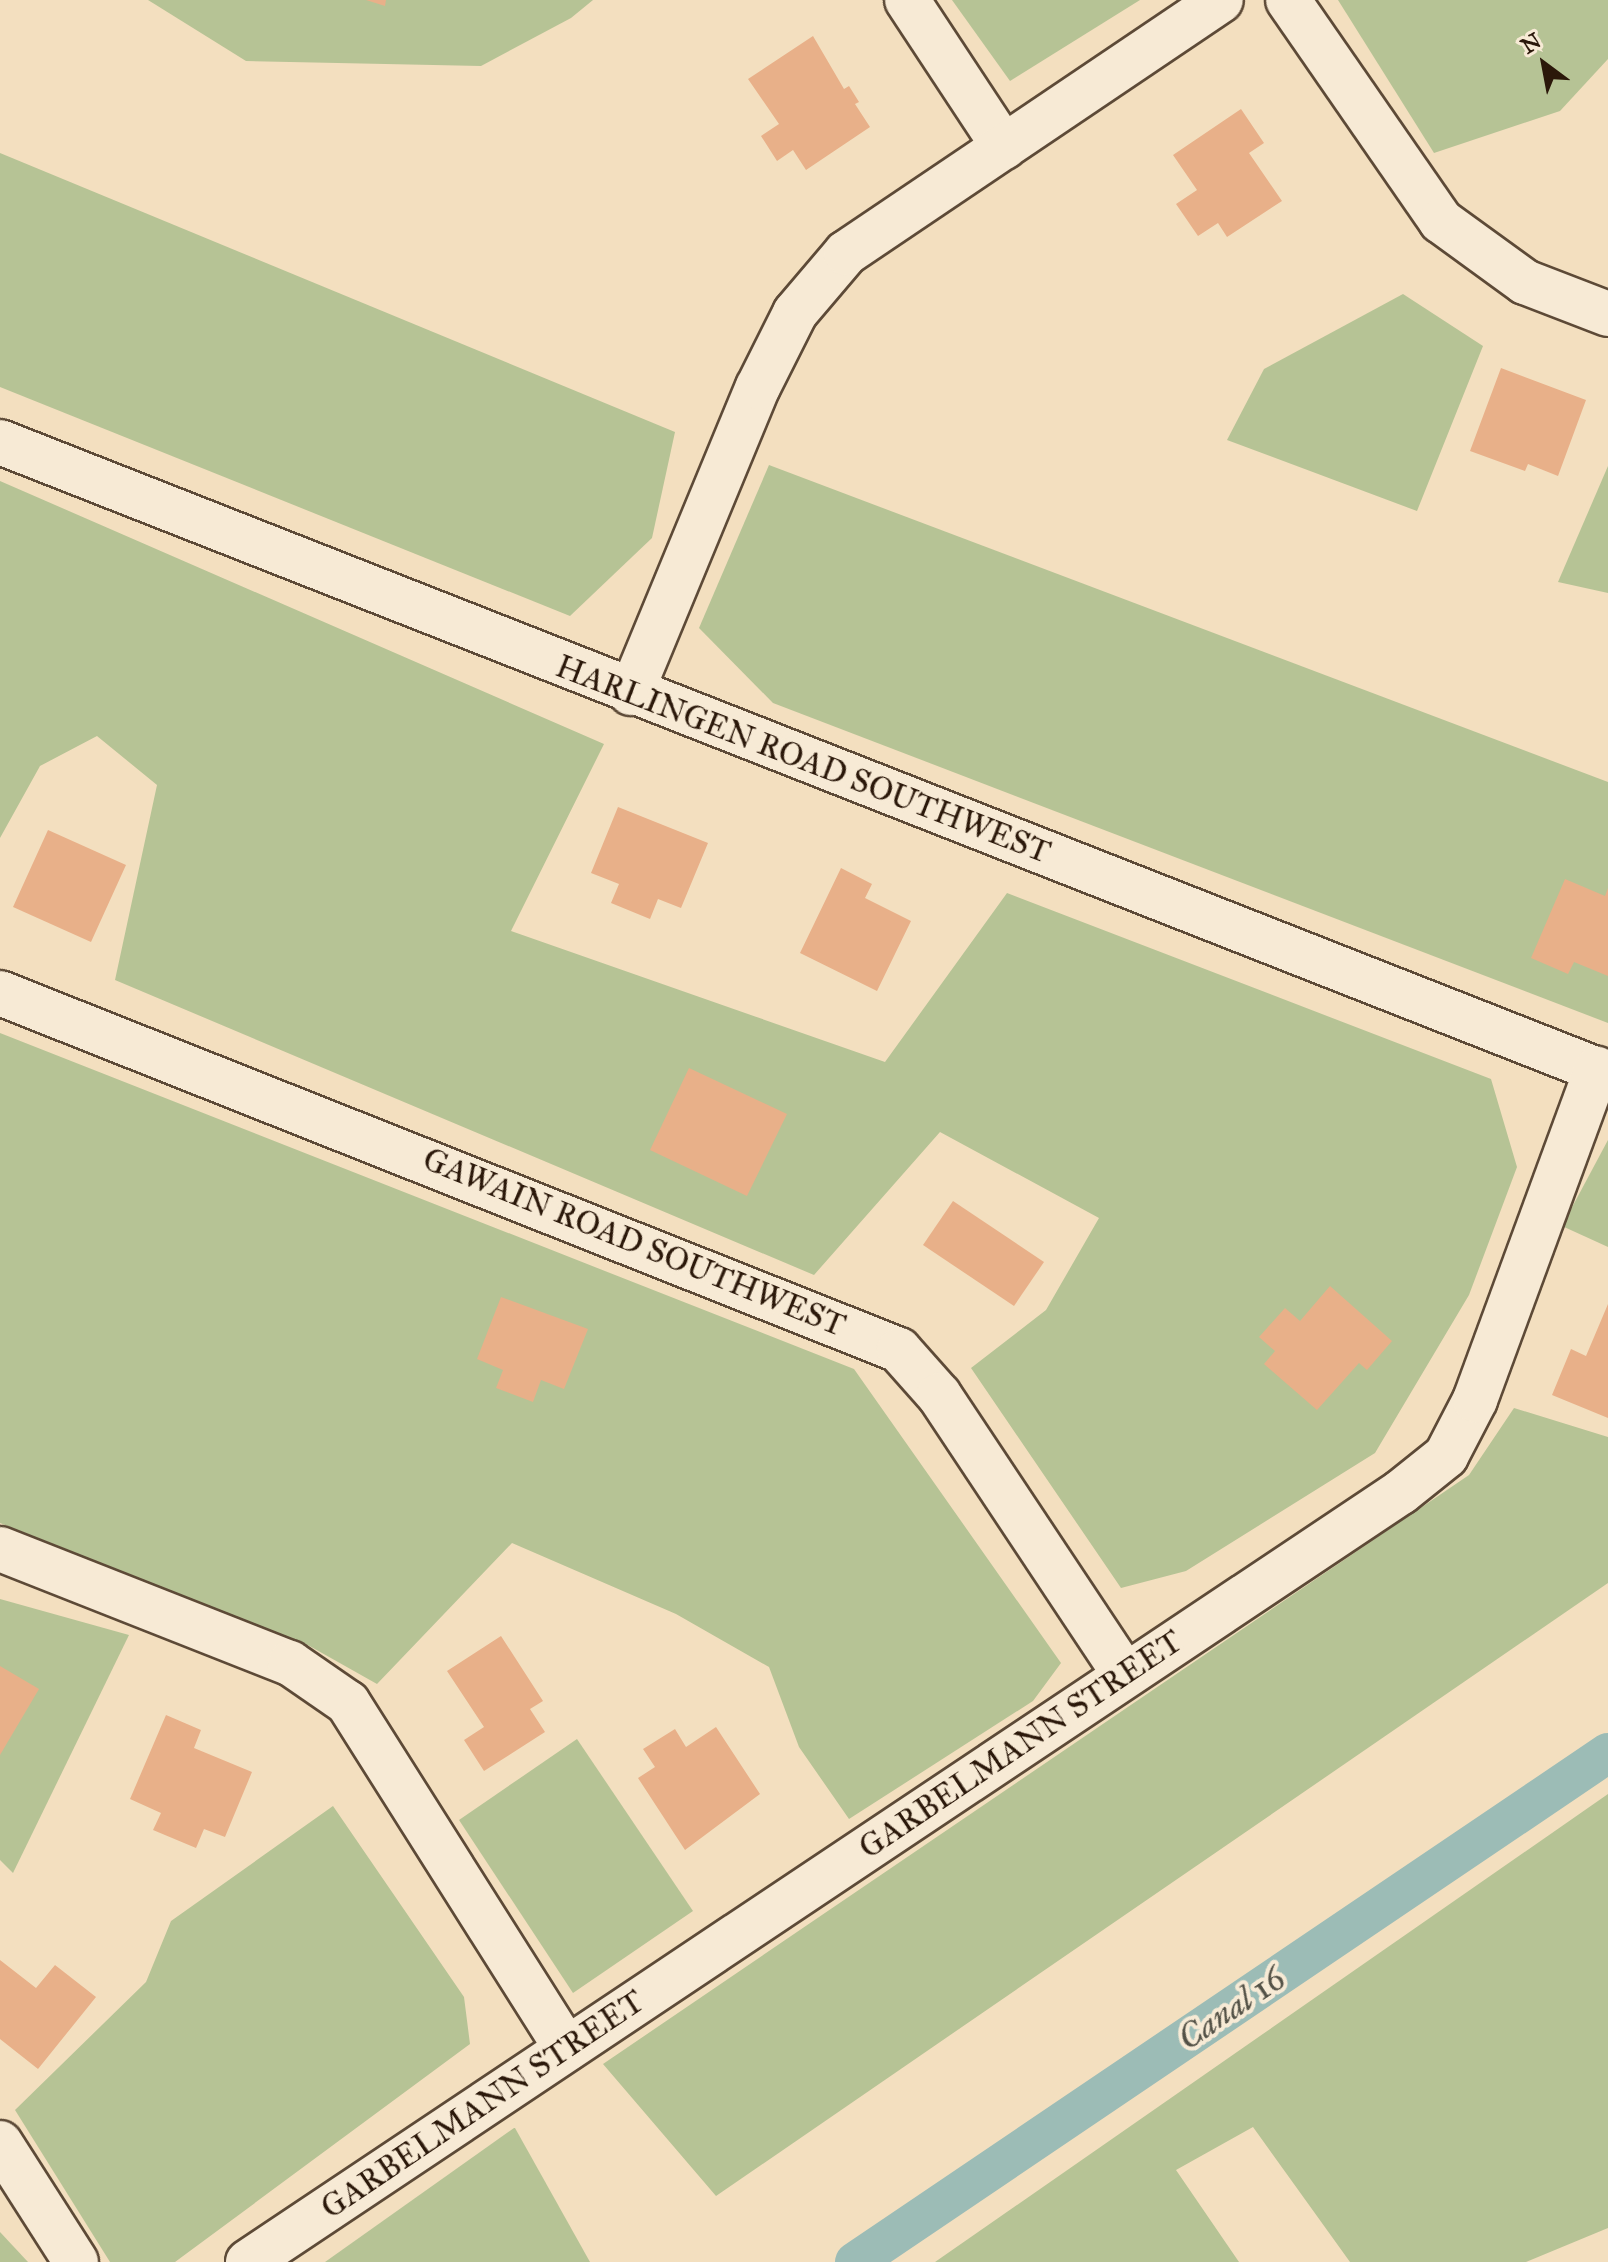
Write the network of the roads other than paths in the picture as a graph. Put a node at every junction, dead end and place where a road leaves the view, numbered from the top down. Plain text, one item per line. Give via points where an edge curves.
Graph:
1 (907, 0) edge
2 (1221, 0) edge
3 (1288, 0) edge
4 (1004, 147) junction
5 (1608, 314) edge
6 (0, 442) edge
7 (631, 693) junction
8 (0, 993) edge
9 (1603, 1071) edge
10 (0, 1549) edge
11 (1125, 1675) junction
12 (567, 2049) junction
13 (0, 2143) edge
14 (76, 2262) edge
15 (248, 2262) edge

1 - 4 street
2 - 4 street
3 - 5 street via 1441,221 1525,282
4 - 7 street via 846,253 795,313 758,387
6 - 7 street, HARLINGEN ROAD SOUTHWEST
7 - 9 street, HARLINGEN ROAD SOUTHWEST
8 - 11 street, GAWAIN ROAD SOUTHWEST via 899,1350 939,1395
9 - 11 street, GARBELMANN STREET via 1475,1400 1446,1456 1401,1492
10 - 12 street via 290,1663 348,1703
11 - 12 street, GARBELMANN STREET
12 - 15 street, GARBELMANN STREET
13 - 14 street

